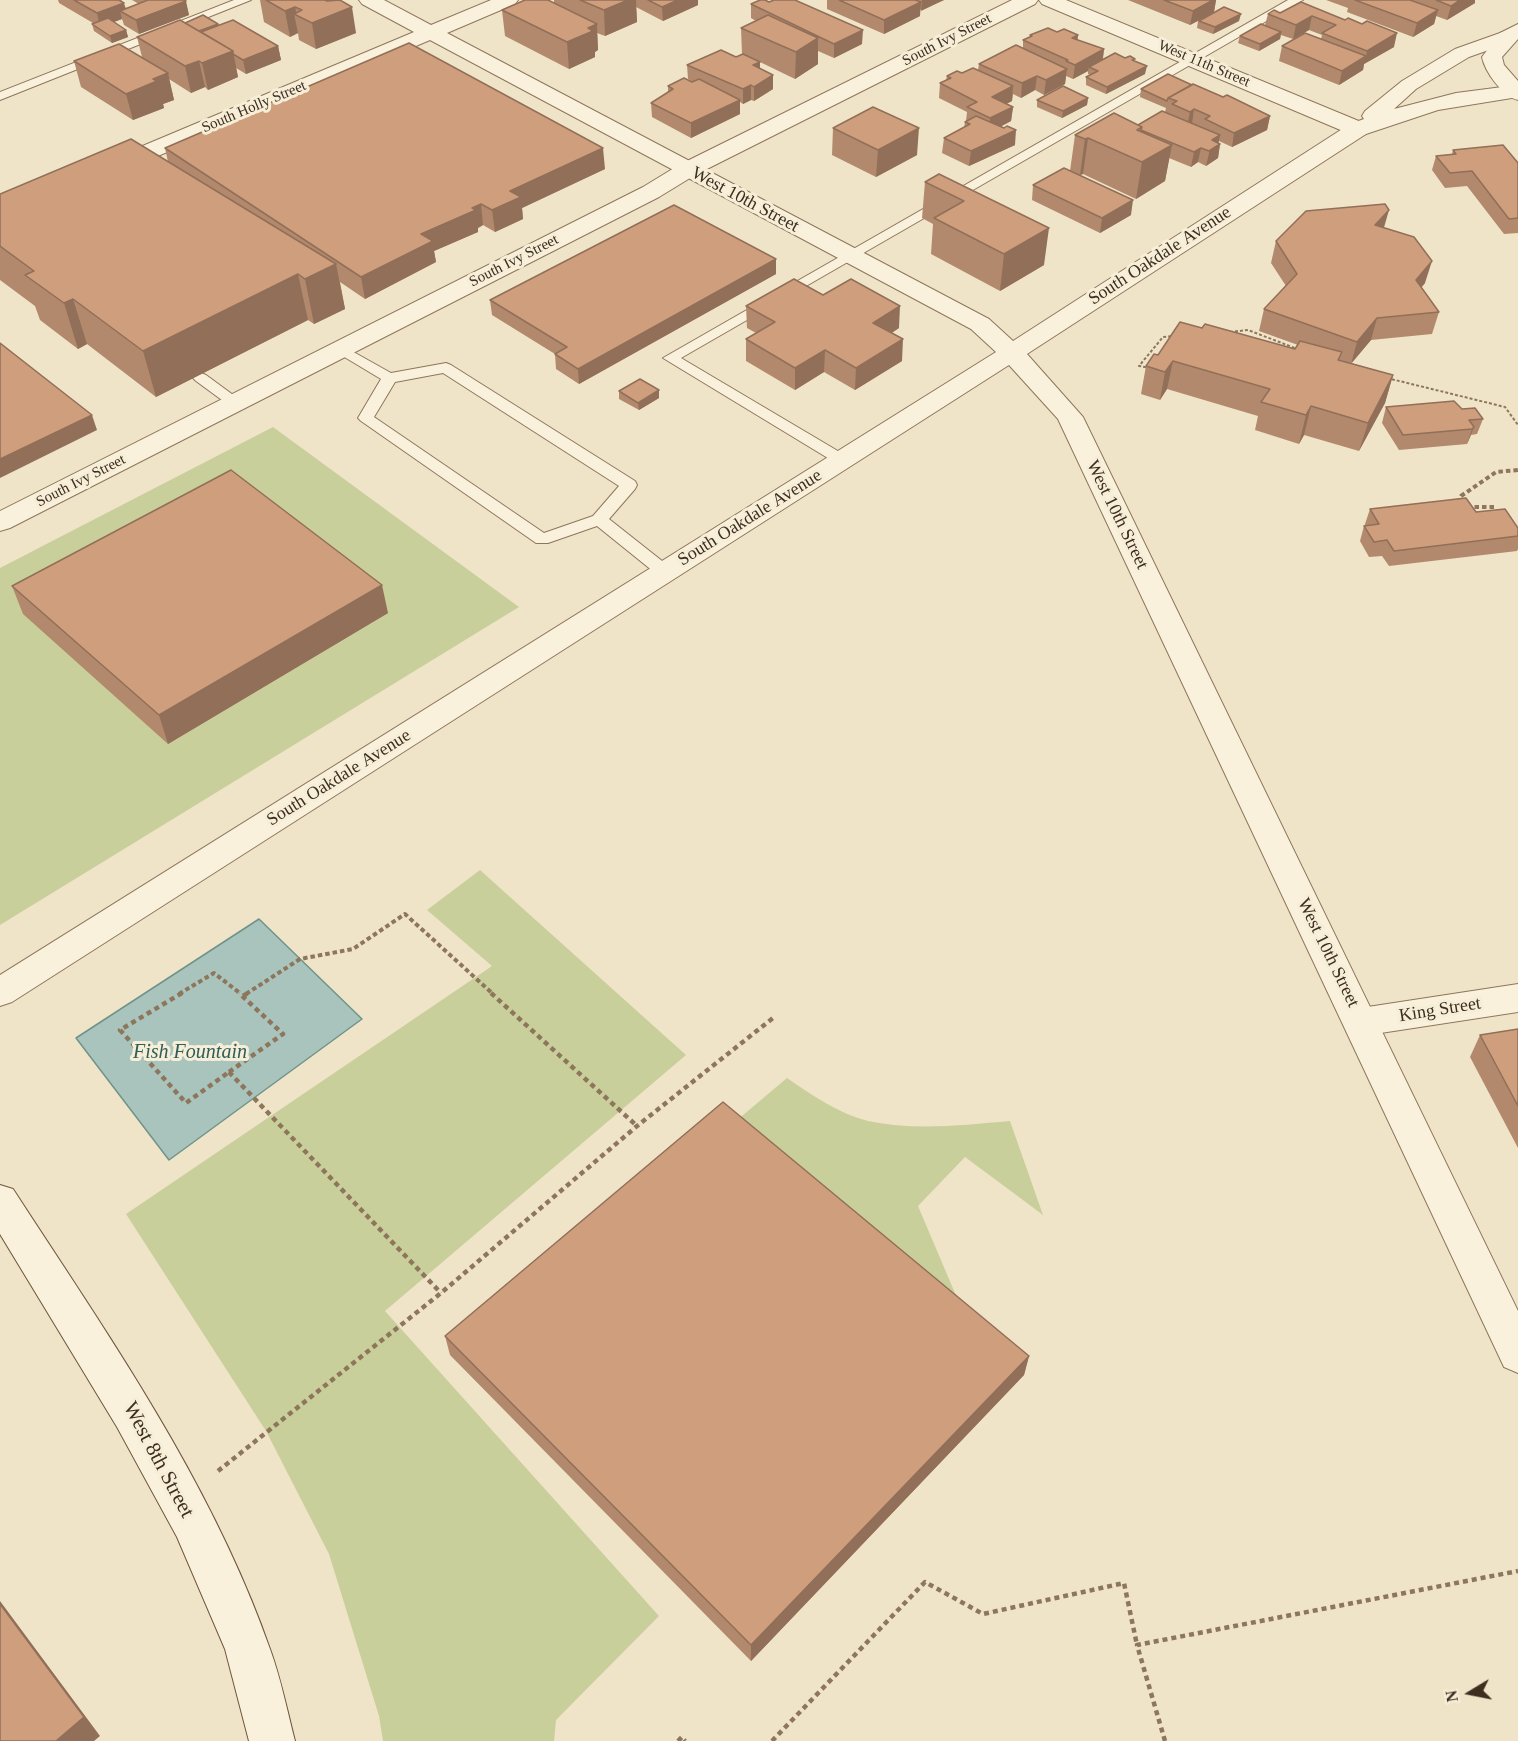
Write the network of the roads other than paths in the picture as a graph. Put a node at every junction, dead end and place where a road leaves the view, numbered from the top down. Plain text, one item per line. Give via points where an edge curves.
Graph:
1 (245, 0) edge
2 (369, 0) edge
3 (508, 0) edge
4 (1028, 0) edge
5 (1049, 0) edge
6 (1297, 0) edge
7 (432, 33) junction
8 (1513, 33) edge
9 (1192, 59) junction
10 (1517, 92) edge
11 (0, 96) edge
12 (1358, 129) junction
13 (687, 170) junction
14 (88, 177) edge
15 (848, 254) junction
16 (341, 349) junction
17 (1012, 352) junction
18 (201, 378) edge
19 (389, 378) junction
20 (236, 403) junction
21 (842, 460) junction
22 (599, 520) junction
23 (0, 522) edge
24 (665, 572) junction
25 (0, 992) edge
26 (1518, 998) edge
27 (1361, 1022) junction
28 (0, 1201) edge
29 (1518, 1354) edge
30 (272, 1741) edge

1 - 11 lane
2 - 7 street, West 10th Street
3 - 7 street, South Holly Street
4 - 13 street, South Ivy Street
5 - 9 street, West 11th Street
6 - 9 lane
7 - 13 street, West 10th Street
7 - 14 street, South Holly Street
8 - 10 street via 1492,57 1494,66
8 - 12 street via 1462,53 1409,85
9 - 12 street, West 11th Street
9 - 15 lane
10 - 12 street, South Oakdale Avenue via 1436,103
12 - 17 street, South Oakdale Avenue
13 - 15 street, West 10th Street
13 - 16 street, South Ivy Street
15 - 17 street, West 10th Street via 980,324
15 - 21 lane via 670,358
16 - 19 lane
16 - 20 street, South Ivy Street
17 - 21 street, South Oakdale Avenue
17 - 27 street, West 10th Street via 1070,417
18 - 20 lane
19 - 22 lane via 446,368 628,485
19 - 22 lane via 366,418 542,539
20 - 23 street, South Ivy Street
21 - 24 street, South Oakdale Avenue
22 - 24 lane
24 - 25 street, South Oakdale Avenue
26 - 27 street, King Street
27 - 29 street, West 10th Street
28 - 30 street, West 8th Street via 127,1401 182,1500 244,1638

